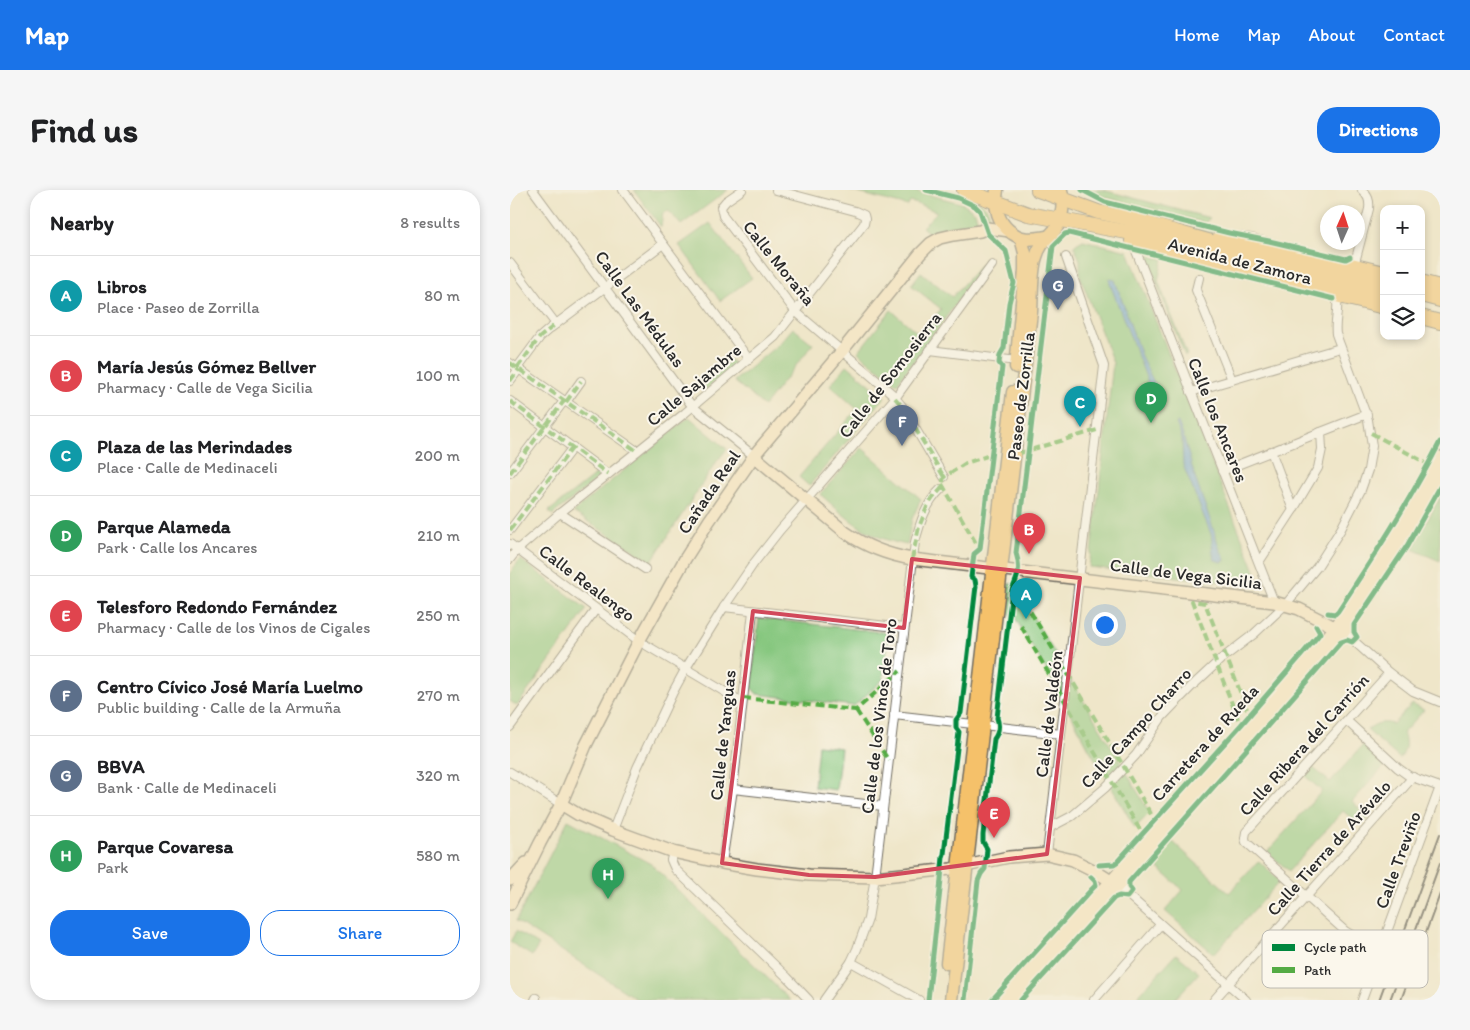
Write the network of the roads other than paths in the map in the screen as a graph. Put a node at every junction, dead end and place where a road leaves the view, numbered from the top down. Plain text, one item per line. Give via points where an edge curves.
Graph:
1 (533, 190) edge
2 (623, 190) edge
3 (742, 190) edge
4 (776, 190) edge
5 (964, 190) edge
6 (1038, 190) edge
7 (1362, 190) edge
8 (1063, 193) edge
9 (997, 202) edge
10 (1060, 220) junction
11 (1099, 226) junction
12 (987, 228) junction
13 (1177, 232) junction
14 (1015, 235) junction
15 (1047, 237) junction
16 (1130, 240) junction
17 (663, 244) junction
18 (1066, 257) dead end
19 (510, 263) edge
20 (992, 265) dead end
21 (1354, 266) junction
22 (1310, 272) junction
23 (1380, 272) edge
24 (1199, 278) dead end
25 (1425, 283) edge
26 (1380, 285) edge
27 (605, 287) junction
28 (1440, 287) edge
29 (1381, 295) edge
30 (1336, 296) junction
31 (1425, 296) edge
32 (1440, 300) edge
33 (1425, 306) edge
34 (1380, 307) edge
35 (1440, 310) edge
36 (795, 311) junction
37 (1425, 318) edge
38 (1440, 322) edge
39 (556, 324) junction
40 (1340, 348) junction
41 (930, 350) junction
42 (842, 351) junction
43 (748, 358) junction
44 (1017, 361) junction
45 (510, 362) edge
46 (518, 368) junction
47 (1232, 380) junction
48 (510, 381) edge
49 (581, 381) dead end
50 (1191, 392) junction
51 (895, 397) junction
52 (510, 401) edge
53 (565, 401) junction
54 (692, 406) junction
55 (1367, 414) junction
56 (545, 426) junction
57 (1321, 432) junction
58 (573, 447) junction
59 (637, 451) junction
60 (1271, 451) junction
61 (754, 456) junction
62 (1440, 457) edge
63 (1222, 471) junction
64 (510, 473) edge
65 (1440, 473) edge
66 (608, 474) junction
67 (944, 477) dead end
68 (941, 489) dead end
69 (806, 499) junction
70 (1293, 510) junction
71 (560, 513) junction
72 (510, 530) edge
73 (513, 547) edge
74 (510, 559) edge
75 (912, 559) junction
76 (1258, 562) junction
77 (645, 569) dead end
78 (996, 569) junction
79 (1080, 578) junction
80 (1280, 603) junction
81 (724, 607) junction
82 (596, 609) junction
83 (752, 611) junction
84 (904, 628) junction
85 (1340, 629) junction
86 (639, 641) junction
87 (686, 668) junction
88 (1389, 673) junction
89 (742, 702) junction
90 (1440, 702) edge
91 (894, 715) junction
92 (1347, 721) junction
93 (978, 725) junction
94 (510, 727) edge
95 (1061, 734) junction
96 (510, 772) edge
97 (1413, 778) junction
98 (1440, 787) edge
99 (732, 789) junction
100 (561, 804) junction
101 (884, 806) junction
102 (1051, 827) junction
103 (613, 830) junction
104 (540, 843) junction
105 (673, 852) junction
106 (1048, 854) junction
107 (722, 863) junction
108 (962, 867) junction
109 (875, 877) junction
110 (510, 880) edge
111 (1115, 884) junction
112 (1306, 896) junction
113 (510, 904) edge
114 (1160, 925) junction
115 (1276, 930) edge
116 (1344, 930) edge
117 (1389, 930) edge
118 (1262, 946) edge
119 (851, 962) junction
120 (1228, 984) junction
121 (1367, 988) edge
122 (809, 1000) edge
123 (824, 1000) edge
124 (919, 1000) edge
125 (942, 1000) edge
126 (951, 1000) edge
127 (1002, 1000) edge
128 (1015, 1000) edge
129 (1094, 1000) edge
130 (1214, 1000) edge
131 (1246, 1000) edge
132 (1362, 1000) edge

1 - 27 street, Calle Las Médulas
2 - 17 street
3 - 36 street, Calle Moraña via 721,207 723,216
4 - 36 street, Calle Sajambre via 855,211 864,214 866,219
5 - 9 highway, Avenida de Zamora
6 - 8 highway, Avenida de Zamora
7 - 21 street via 1370,201 1370,209
8 - 10 main road, Paseo de Zorrilla
8 - 13 highway, Avenida de Zamora via 1084,208
9 - 10 highway, Avenida de Zamora via 1028,214
9 - 12 street
9 - 14 main road, Paseo de Zorrilla via 1001,222
10 - 11 highway, Avenida de Zamora
10 - 15 main road, Paseo de Zorrilla
11 - 16 highway
11 - 22 highway, Avenida de Zamora
12 - 14 street, Cañada Real
12 - 42 street, Cañada Real via 940,238 931,243
13 - 21 highway via 1251,240
13 - 22 highway, Avenida de Zamora
14 - 15 main road via 1035,239
14 - 44 main road, Paseo de Zorrilla via 1025,253
15 - 78 main road, Paseo de Zorrilla via 1035,260 1031,312
16 - 30 highway
16 - 50 street, Calle los Ancares
17 - 27 street
17 - 43 street
18 - 79 street, Calle de Valdeón via 1104,366
19 - 39 street
20 - 41 street, Calle de Somosierra
21 - 23 highway
22 - 26 highway, Avenida de Zamora
22 - 29 highway, Avenida de Zamora
24 - 47 street via 1196,290
25 - 28 highway
27 - 39 street
27 - 54 street, Calle Las Médulas
30 - 34 highway
30 - 40 street, Calle Campo Charro via 1339,306 1334,327
31 - 32 highway
33 - 35 highway
36 - 42 street, Calle Moraña
36 - 43 street, Calle Sajambre via 775,337
37 - 38 highway
39 - 46 street via 540,337
40 - 47 street
40 - 55 street, Calle Campo Charro
41 - 44 street
41 - 51 street, Calle de Somosierra
42 - 51 street, Calle Moraña
42 - 61 street, Cañada Real
43 - 54 street, Calle Sajambre
44 - 78 main road, Paseo de Zorrilla
45 - 46 street
46 - 48 street
46 - 53 street
47 - 50 street
49 - 53 street
50 - 63 street, Calle los Ancares
51 - 67 street, Calle Moraña
51 - 69 street, Calle de Somosierra
52 - 56 street
53 - 56 street
53 - 59 street
54 - 59 street, Calle Sajambre
54 - 61 street, Calle Las Médulas
55 - 57 street
55 - 80 street, Calle Campo Charro via 1372,446 1361,490 1317,567
56 - 58 street
56 - 64 street
57 - 60 street
57 - 70 street via 1318,468
58 - 66 street
58 - 72 street
59 - 66 street, Calle Sajambre
60 - 63 street
60 - 70 street
61 - 69 street, Calle de Vega Sicilia
61 - 86 street, Cañada Real via 685,559
62 - 85 street, Carretera de Rueda
63 - 76 street, Calle los Ancares
65 - 85 street, Carretera de Rueda via 1404,541
66 - 71 street, Calle Sajambre
68 - 75 street, Calle de los Vinos de Toro via 927,507
69 - 75 street, Calle de Vega Sicilia via 859,542
69 - 81 street, Calle de Somosierra via 754,562
70 - 76 street
71 - 73 street, Calle Sajambre
71 - 77 street
73 - 74 street, Calle Sajambre
73 - 82 street, Calle Realengo
75 - 78 street, Calle de Vega Sicilia
75 - 84 street, Calle de los Vinos de Toro
76 - 80 street, Calle los Ancares
78 - 79 street, Calle de Vega Sicilia
78 - 93 main road, Paseo de Zorrilla
79 - 80 street, Calle de Vega Sicilia
79 - 95 street, Calle de Valdeón
80 - 85 street, Calle de Vega Sicilia
80 - 102 street, Calle Campo Charro via 1254,634 1220,660 1162,717 1136,755 1105,788 1072,816
81 - 83 street
81 - 87 street, Calle de Somosierra
82 - 86 street, Calle Realengo
82 - 94 street
83 - 84 street
83 - 89 street, Calle de Yanguas
84 - 91 street, Calle de los Vinos de Toro
85 - 88 street
85 - 111 street, Carretera de Rueda
86 - 87 street, Calle Realengo
86 - 100 street, Cañada Real via 586,745
87 - 89 street, Calle Realengo
87 - 103 street, Calle de Somosierra via 640,761
88 - 90 street via 1413,691
88 - 92 street, Calle Ribera del Carrión
89 - 99 street, Calle de Yanguas
91 - 93 street
91 - 101 street, Calle de los Vinos de Toro
92 - 97 street
92 - 112 street, Calle Ribera del Carrión via 1246,832 1246,842
93 - 95 street
93 - 108 main road, Paseo de Zorrilla
95 - 102 street, Calle de Valdeón
96 - 100 street
97 - 98 street
97 - 112 street, Calle Tierra de Arévalo
98 - 117 street, Calle Treviño
99 - 101 street
99 - 107 street, Calle de Yanguas
100 - 103 street
100 - 104 street, Cañada Real
101 - 109 street, Calle de los Vinos de Toro
102 - 106 street, Calle de Valdeón
103 - 105 street
104 - 110 street, Cañada Real
104 - 113 street, Cañada Real
105 - 107 street
105 - 122 street via 671,860 675,869
106 - 108 street via 1009,856
106 - 111 street via 1073,860
107 - 109 street via 809,875
108 - 109 street
108 - 125 main road, Paseo de Zorrilla
108 - 126 main road, Paseo de Zorrilla
109 - 119 street, Calle de los Vinos de Toro via 868,919
111 - 114 street
111 - 127 street, Carretera de Rueda
111 - 128 street, Carretera de Rueda
112 - 115 street, Calle Tierra de Arévalo
112 - 116 street
114 - 120 street
114 - 129 street
118 - 120 street, Calle Tierra de Arévalo
119 - 123 street, Calle de los Vinos de Toro
119 - 124 street
120 - 130 street, Calle Tierra de Arévalo
120 - 131 street
121 - 132 street, Calle Treviño

